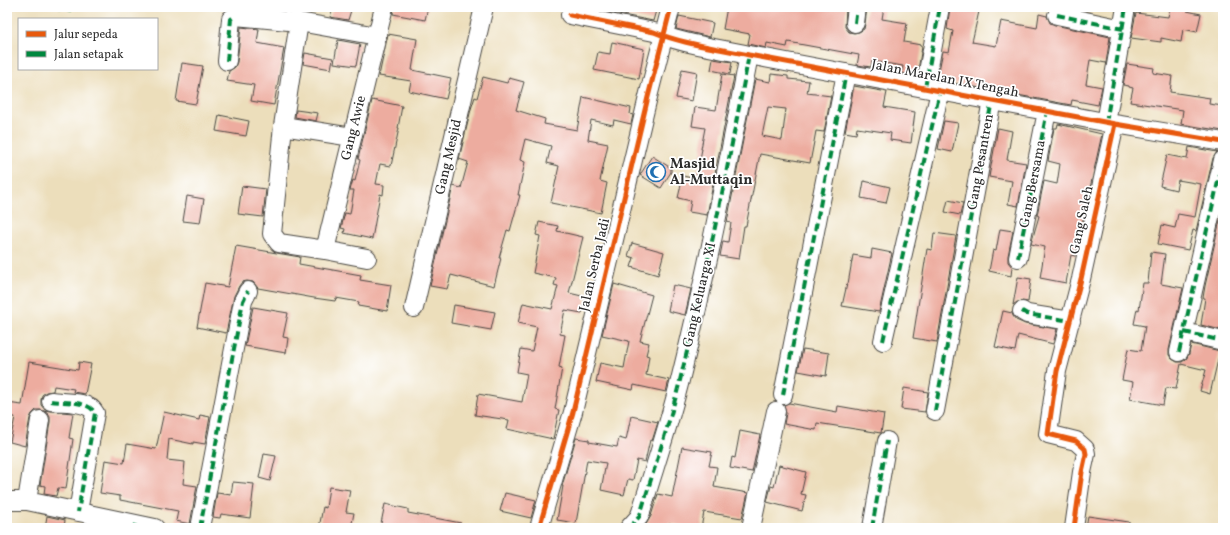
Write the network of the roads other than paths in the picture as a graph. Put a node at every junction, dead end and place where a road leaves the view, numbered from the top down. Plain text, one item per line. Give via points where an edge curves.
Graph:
1 (384, 7) edge
2 (484, 7) edge
3 (671, 7) edge
4 (940, 7) edge
5 (1126, 7) edge
6 (570, 14) dead end
7 (1057, 15) dead end
8 (299, 22) junction
9 (1122, 29) junction
10 (377, 36) junction
11 (664, 37) junction
12 (749, 54) junction
13 (227, 61) dead end
14 (846, 73) junction
15 (932, 89) junction
16 (992, 100) junction
17 (1047, 111) junction
18 (1111, 124) junction
19 (283, 126) junction
20 (352, 137) junction
21 (1223, 142) edge
22 (1223, 160) edge
23 (325, 250) junction
24 (367, 258) dead end
25 (1018, 258) dead end
26 (248, 291) dead end
27 (414, 308) dead end
28 (1022, 311) dead end
29 (1071, 321) junction
30 (1184, 332) junction
31 (1223, 340) edge
32 (883, 342) dead end
33 (1179, 352) dead end
34 (51, 401) dead end
35 (935, 411) dead end
36 (40, 420) dead end
37 (887, 441) dead end
38 (7, 501) edge
39 (27, 501) junction
40 (78, 512) junction
41 (135, 526) edge
42 (155, 528) edge
43 (200, 528) edge
44 (539, 528) edge
45 (629, 528) edge
46 (751, 528) edge
47 (872, 528) edge
48 (1074, 528) edge

1 - 10 street, Gang Awie
2 - 27 street, Gang Mesjid
3 - 11 street, Jalan Serba Jadi
4 - 15 street
5 - 9 street, Gang Saleh
6 - 11 street, Jalan Marelan IX Tengah via 654,32
7 - 9 street
8 - 10 street
8 - 13 street via 235,16 231,19
8 - 19 street
9 - 18 street, Gang Saleh
10 - 20 street, Gang Awie
11 - 12 street, Jalan Marelan IX Tengah
11 - 44 street, Jalan Serba Jadi via 573,412
12 - 14 street, Jalan Marelan IX Tengah
12 - 45 street, Gang Keluarga XI via 682,374 641,512
14 - 15 street, Jalan Marelan IX Tengah
14 - 46 street via 780,403
15 - 16 street, Jalan Marelan IX Tengah
15 - 32 street
16 - 17 street, Jalan Marelan IX Tengah
16 - 35 street, Gang Pesantren
17 - 18 street, Jalan Marelan IX Tengah
17 - 25 street, Gang Bersama
18 - 21 street, Jalan Marelan IX Tengah
18 - 29 street, Gang Saleh
19 - 20 street
19 - 23 street via 272,234 279,243
20 - 23 street, Gang Awie
22 - 30 street
23 - 24 street
26 - 43 street via 243,301
28 - 29 street
29 - 48 street, Gang Saleh via 1057,371 1048,434 1076,441 1085,449
30 - 31 street
30 - 33 street
34 - 40 street via 84,404 91,407 95,413
36 - 39 street
37 - 47 street
38 - 39 street
39 - 40 street
40 - 41 street
41 - 42 street

